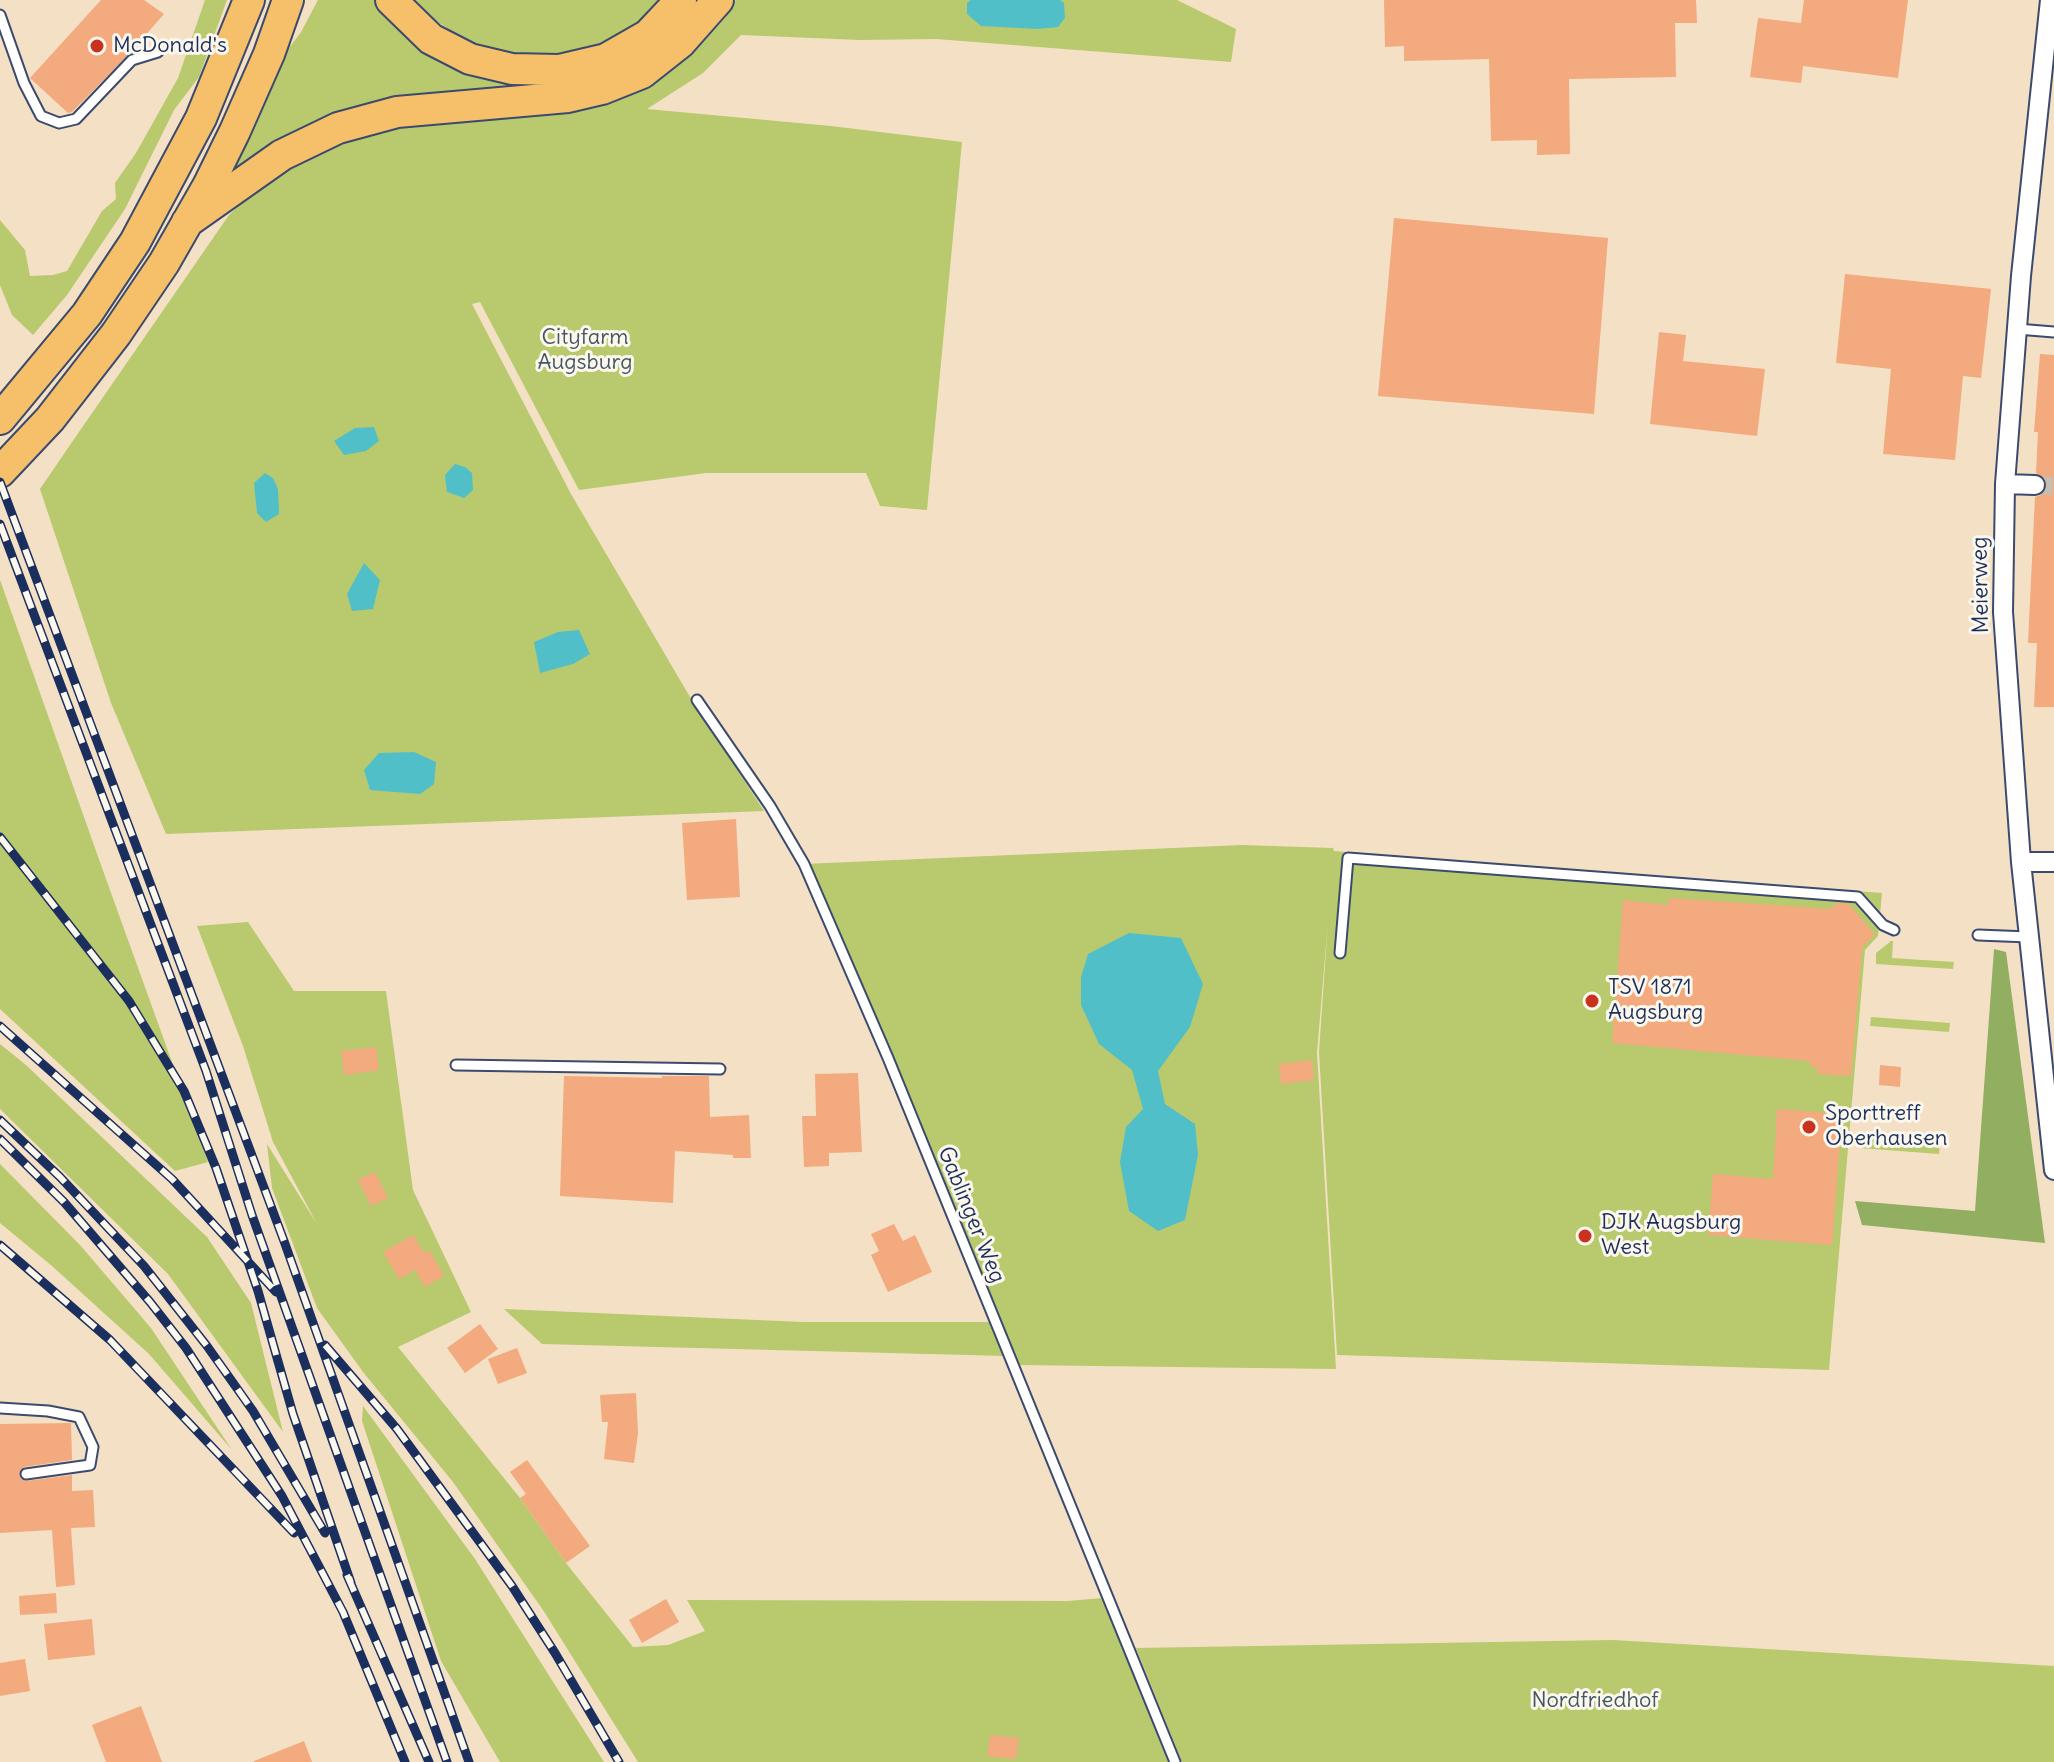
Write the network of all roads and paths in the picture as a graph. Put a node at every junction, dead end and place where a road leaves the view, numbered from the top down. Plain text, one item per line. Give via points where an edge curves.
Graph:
1 (249, 0) edge
2 (288, 0) edge
3 (391, 0) edge
4 (681, 0) edge
5 (718, 0) edge
6 (2050, 0) edge
7 (0, 15) edge
8 (158, 52) dead end
9 (187, 222) junction
10 (2017, 329) junction
11 (2054, 332) edge
12 (0, 419) edge
13 (0, 472) edge
14 (2005, 484) junction
15 (2035, 485) tunnel mouth
16 (697, 700) dead end
17 (2021, 862) junction
18 (2054, 862) edge
19 (1894, 930) dead end
20 (1978, 935) dead end
21 (2029, 937) junction
22 (1340, 953) dead end
23 (456, 1065) dead end
24 (720, 1069) dead end
25 (2054, 1170) edge
26 (0, 1408) edge
27 (26, 1474) dead end
28 (1175, 1762) edge

1 - 12 highway via 201,118 135,242 87,314
2 - 9 highway via 235,131
3 - 4 highway via 431,39 470,59 512,69 559,70 606,59 648,35
5 - 9 highway via 680,43 642,73 568,97 397,112 338,128 282,155
6 - 10 street, Meierweg
7 - 8 lane via 41,116 59,123 76,119 132,60
9 - 13 highway via 116,334 50,419
10 - 11 lane
10 - 14 street, Meierweg
14 - 15 street
14 - 17 street, Meierweg via 2003,612
16 - 28 lane, Gablinger Weg via 804,864
17 - 18 street
17 - 21 street, Meierweg
19 - 22 lane via 1858,897 1348,858
20 - 21 lane
21 - 25 street, Meierweg
23 - 24 lane
26 - 27 lane via 79,1417 93,1447 90,1465

